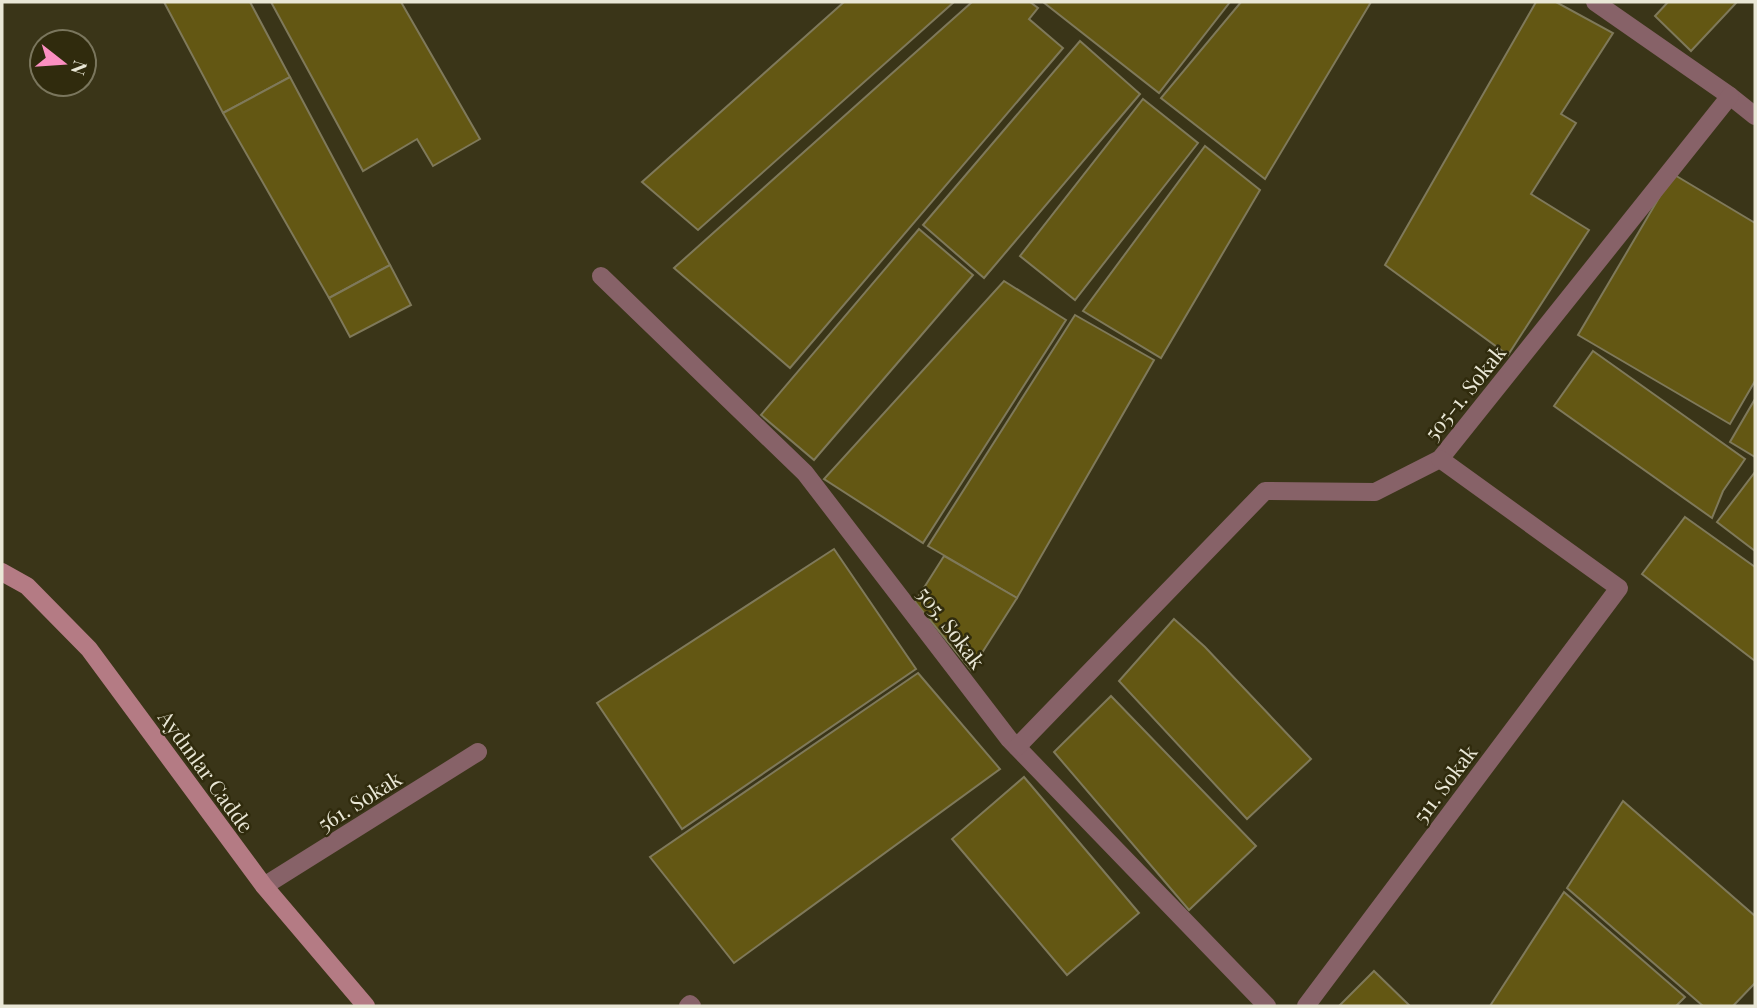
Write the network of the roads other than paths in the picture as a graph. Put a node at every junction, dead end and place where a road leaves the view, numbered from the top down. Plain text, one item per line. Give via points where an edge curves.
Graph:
1 (1595, 2) edge
2 (1730, 96) junction
3 (1755, 116) edge
4 (601, 276) dead end
5 (1440, 459) junction
6 (2, 572) edge
7 (1017, 747) junction
8 (478, 752) dead end
9 (264, 886) junction
10 (366, 1006) edge
11 (1268, 1006) edge
12 (1306, 1006) edge

1 - 2 street
2 - 3 street
2 - 5 street, 505-1. Sokak
4 - 7 street, 505. Sokak via 805,472
5 - 7 street, 505-1. Sokak via 1376,492 1265,491
5 - 12 street, 511. Sokak via 1619,588
6 - 9 street, Aydınlar Cadde via 27,586 89,649
7 - 11 street, 505. Sokak
8 - 9 street, 561. Sokak
9 - 10 street, Aydınlar Cadde

